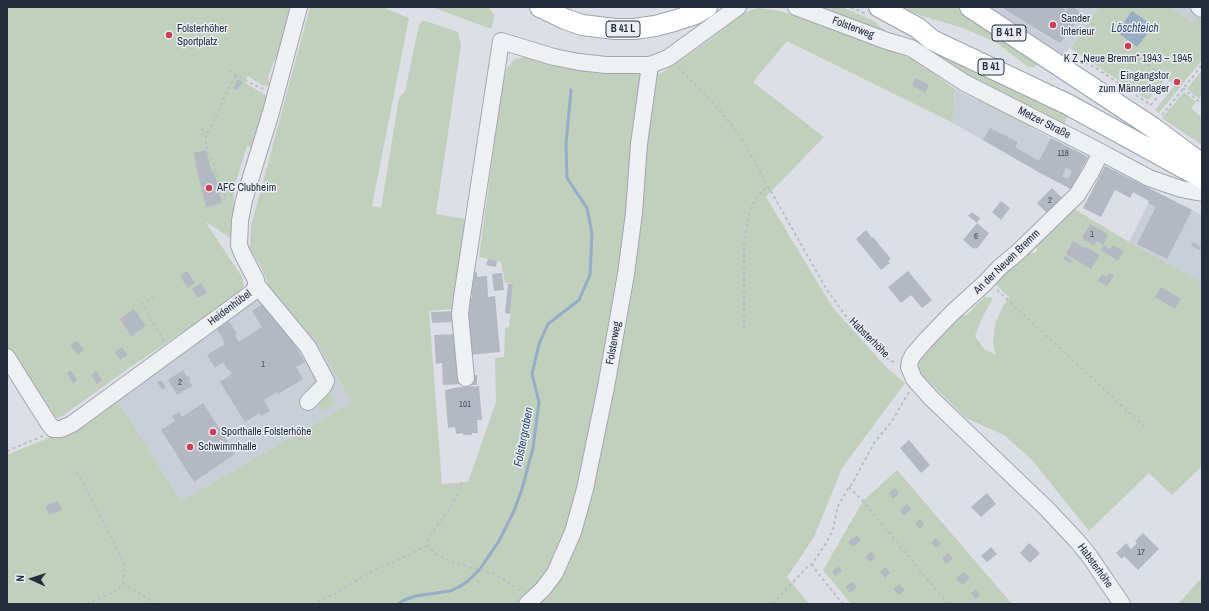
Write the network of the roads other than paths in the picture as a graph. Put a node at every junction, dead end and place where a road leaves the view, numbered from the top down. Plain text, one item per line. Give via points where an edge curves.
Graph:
1 (299, 7) edge
2 (540, 7) edge
3 (566, 7) edge
4 (678, 7) edge
5 (706, 7) edge
6 (738, 7) edge
7 (796, 7) edge
8 (879, 7) edge
9 (970, 7) edge
10 (1199, 7) edge
11 (1202, 9) edge
12 (918, 28) junction
13 (911, 48) junction
14 (650, 65) junction
15 (1100, 152) junction
16 (1201, 168) edge
17 (1202, 193) edge
18 (256, 284) junction
19 (7, 357) edge
20 (912, 373) joint
21 (466, 378) dead end
22 (308, 402) dead end
23 (530, 602) edge
24 (1122, 604) edge

1 - 18 street, Heidenhübel via 240,221 239,245
2 - 5 main road, B 41 L via 582,25 615,29 655,26 695,14
3 - 4 main road, B 41 L via 599,16 634,18
6 - 14 street via 668,58
7 - 13 street, Folsterweg
8 - 12 main road, B 41
9 - 16 main road, B 41 R via 1159,133
10 - 11 street
12 - 13 street
12 - 16 main road, B 41 via 932,40
13 - 15 street, Metzer Straße via 965,83
14 - 21 street via 579,62 501,41 460,314
14 - 23 street, Folsterweg via 627,267 585,489 576,526 555,573 544,589
15 - 17 street, Metzer Straße via 1157,181
15 - 20 street, An der Neuen Bremm via 1077,195 952,313 913,355 910,362
18 - 19 street, Heidenhübel via 253,292 72,424 61,429 53,429
18 - 22 street via 308,347 326,381
20 - 24 street, Habsterhöhe via 931,398 1047,508 1090,557

